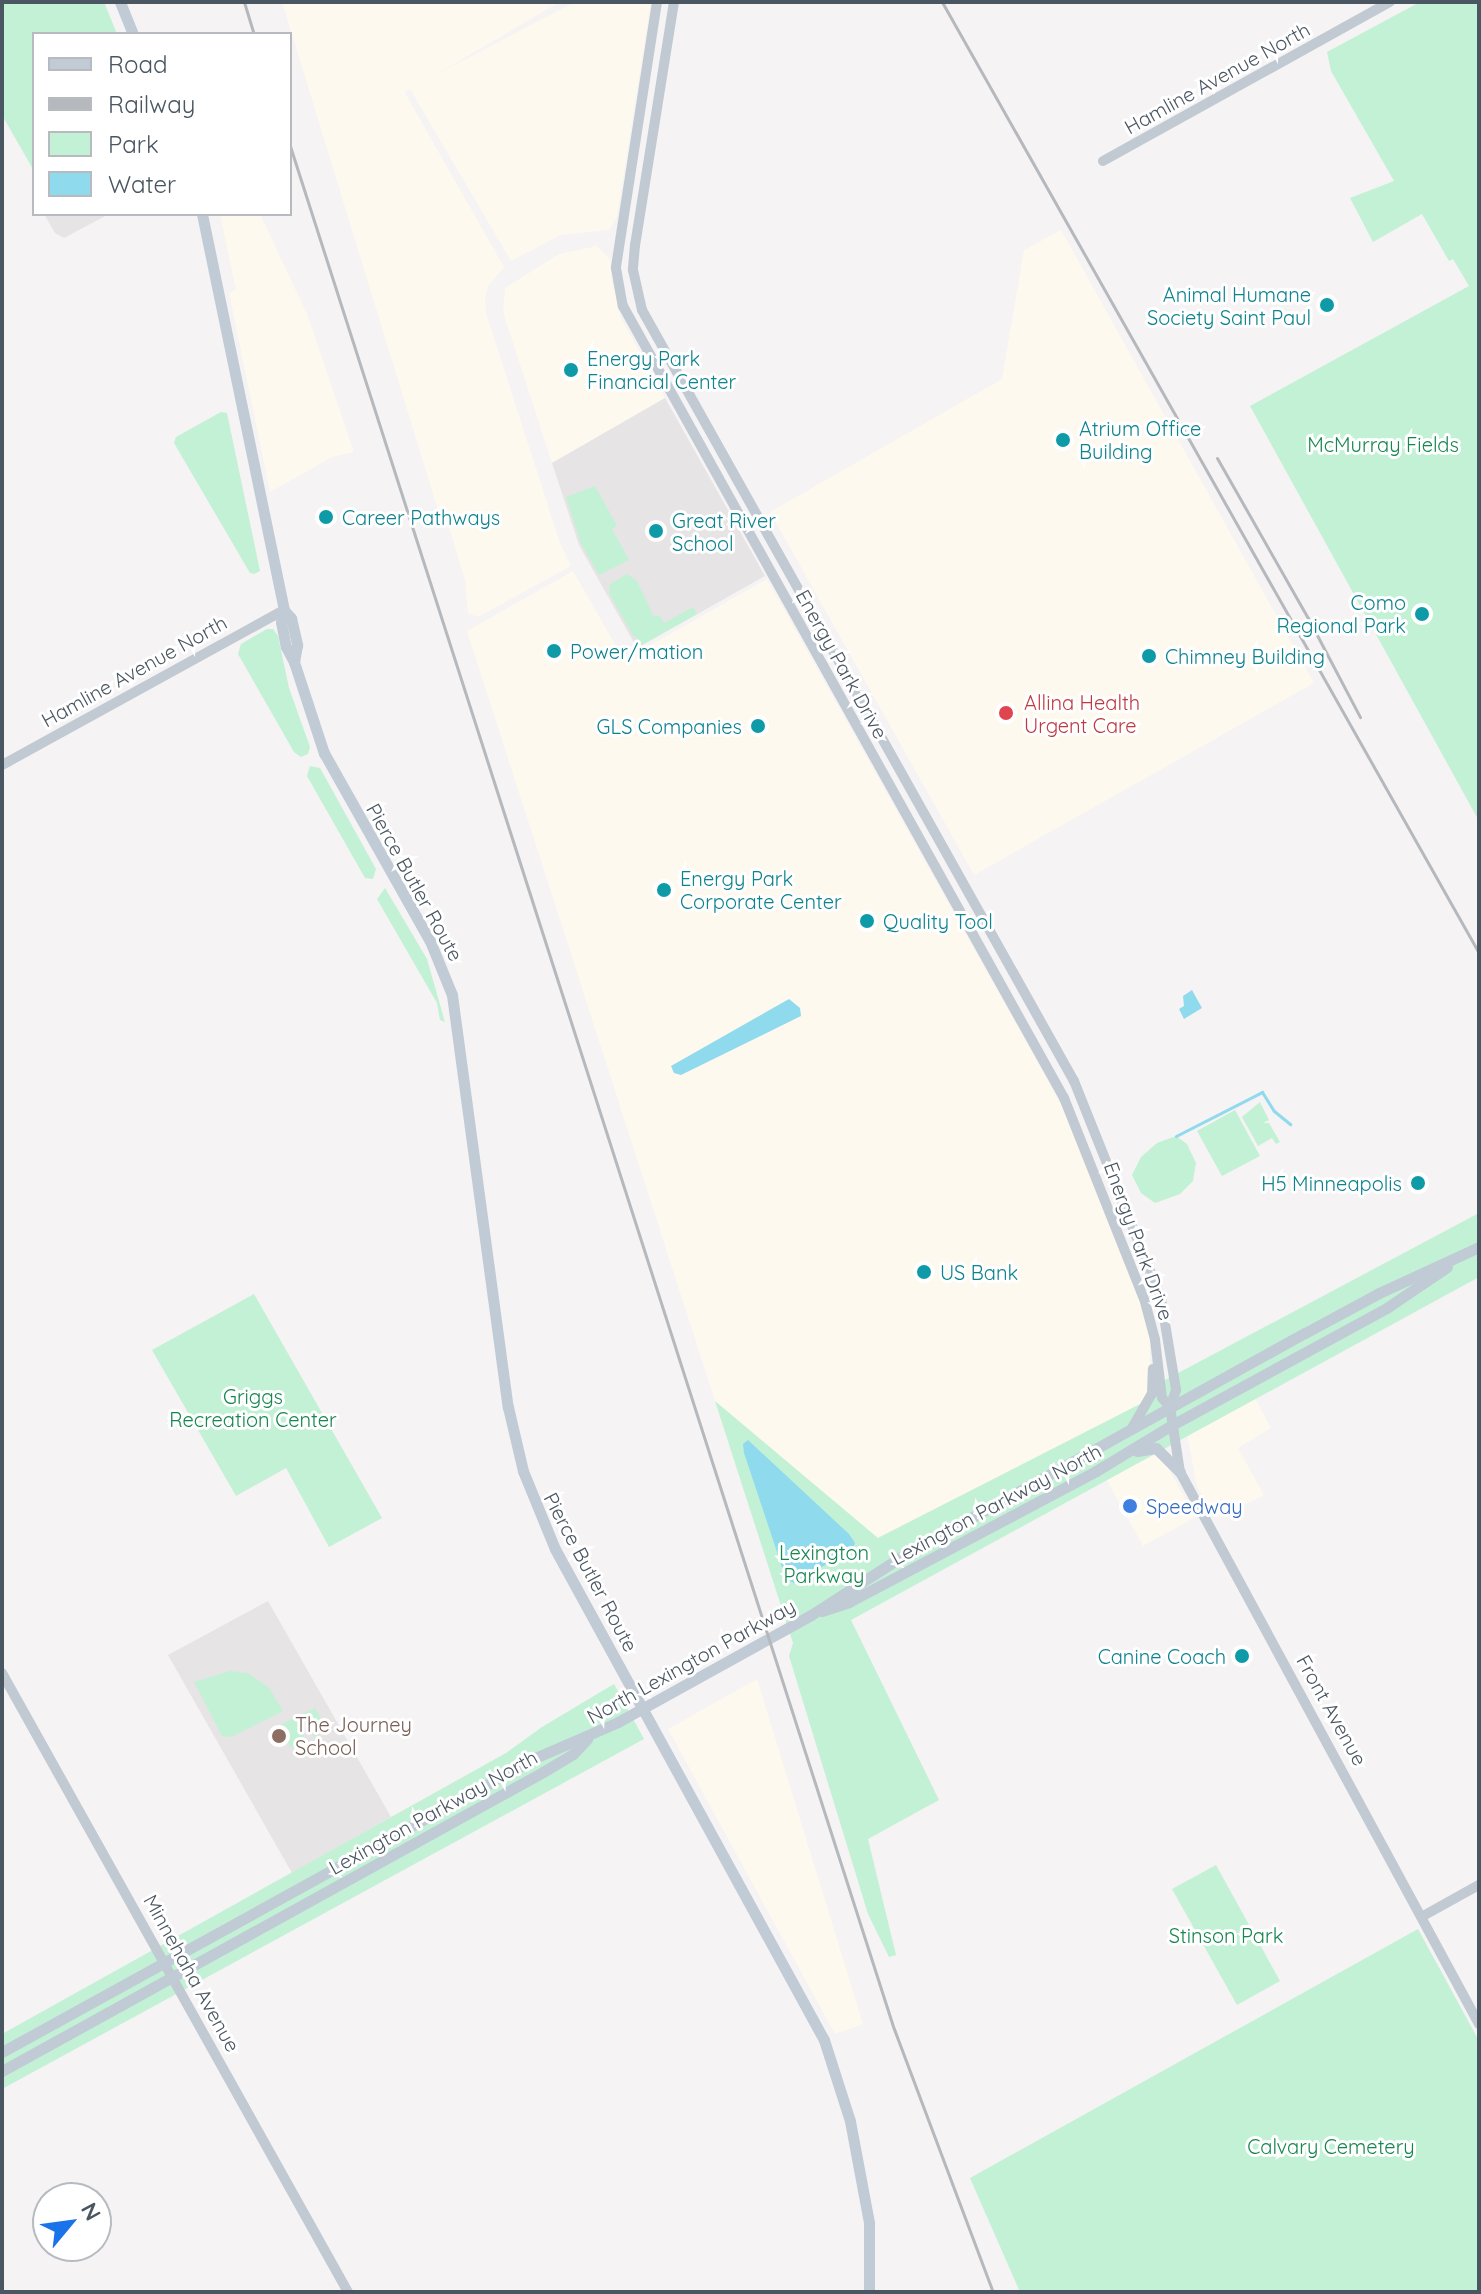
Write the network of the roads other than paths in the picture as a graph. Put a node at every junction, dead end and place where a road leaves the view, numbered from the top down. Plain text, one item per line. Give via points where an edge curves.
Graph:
1 (120, 2) edge
2 (657, 2) edge
3 (674, 2) edge
4 (1390, 2) edge
5 (132, 32) edge
6 (1103, 161) dead end
7 (202, 216) edge
8 (284, 610) junction
9 (2, 765) edge
10 (1479, 1247) edge
11 (1460, 1257) junction
12 (1156, 1348) junction
13 (1170, 1407) junction
14 (1172, 1425) junction
15 (1130, 1429) junction
16 (1125, 1454) junction
17 (1180, 1472) junction
18 (811, 1615) junction
19 (2, 1673) edge
20 (588, 1738) junction
21 (1479, 1885) edge
22 (1423, 1916) junction
23 (166, 1961) junction
24 (174, 1976) junction
25 (1479, 2024) edge
26 (2, 2052) edge
27 (2, 2071) edge
28 (348, 2292) edge
29 (869, 2292) edge

1 - 5 main road
2 - 12 street, Energy Park Drive via 616,268 623,306 1064,1098 1145,1302
3 - 13 street, Energy Park Drive via 635,245 633,270 642,310 1074,1081 1161,1299 1176,1390
4 - 6 street, Hamline Avenue North
7 - 8 main road, Pierce Butler Route
8 - 9 street, Hamline Avenue North
8 - 29 main road, Pierce Butler Route via 282,627 324,753 430,941 452,995 512,1429 531,1494 555,1549 824,2040 850,2121 869,2223
10 - 11 main road, Lexington Parkway North
11 - 13 main road, Lexington Parkway North via 1379,1293
11 - 14 main road, Lexington Parkway North via 1388,1307
12 - 13 street, Energy Park Drive via 1162,1398
12 - 15 street via 1152,1394
13 - 14 street, Front Avenue
13 - 15 main road, Lexington Parkway North
14 - 16 main road, Lexington Parkway North
14 - 17 street, Front Avenue
15 - 18 main road, Lexington Parkway North via 904,1555
16 - 17 main road via 1156,1448
16 - 18 main road, Lexington Parkway North via 874,1589
17 - 22 street, Front Avenue
18 - 20 main road, North Lexington Parkway
19 - 23 street, Minnehaha Avenue
20 - 23 main road, Lexington Parkway North via 535,1758
20 - 24 main road, Lexington Parkway North via 543,1772
21 - 22 street
22 - 25 street, Front Avenue
23 - 24 street, Minnehaha Avenue
23 - 26 main road, Lexington Parkway North
24 - 27 main road, Lexington Parkway North
24 - 28 street, Minnehaha Avenue

